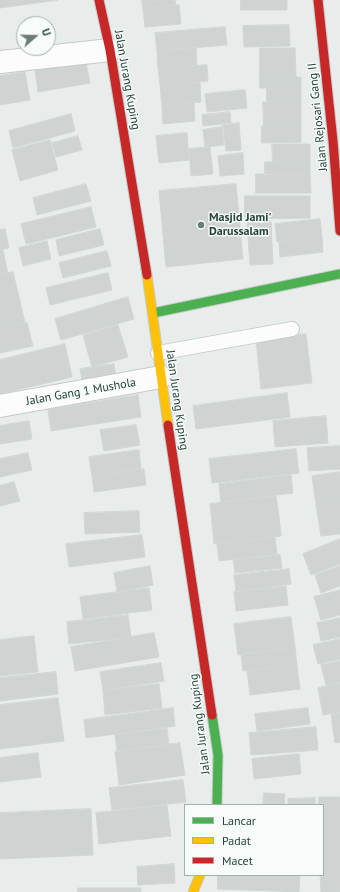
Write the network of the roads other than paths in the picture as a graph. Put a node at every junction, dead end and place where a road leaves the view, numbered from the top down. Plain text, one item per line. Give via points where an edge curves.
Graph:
1 (99, 0) edge
2 (318, 0) edge
3 (110, 50) junction
4 (0, 62) edge
5 (340, 231) edge
6 (340, 274) edge
7 (153, 313) junction
8 (292, 329) dead end
9 (158, 353) junction
10 (161, 377) junction
11 (0, 406) edge
12 (217, 804) edge
13 (200, 876) edge
14 (193, 892) edge

1 - 3 street, Jalan Jurang Kuping
2 - 5 street, Jalan Rejosari Gang II
3 - 4 street
3 - 7 street, Jalan Jurang Kuping
6 - 7 street
7 - 9 street, Jalan Jurang Kuping
8 - 9 lane
9 - 10 street, Jalan Jurang Kuping
10 - 11 street, Jalan Gang 1 Mushola
10 - 12 street, Jalan Jurang Kuping via 218,755
13 - 14 street

